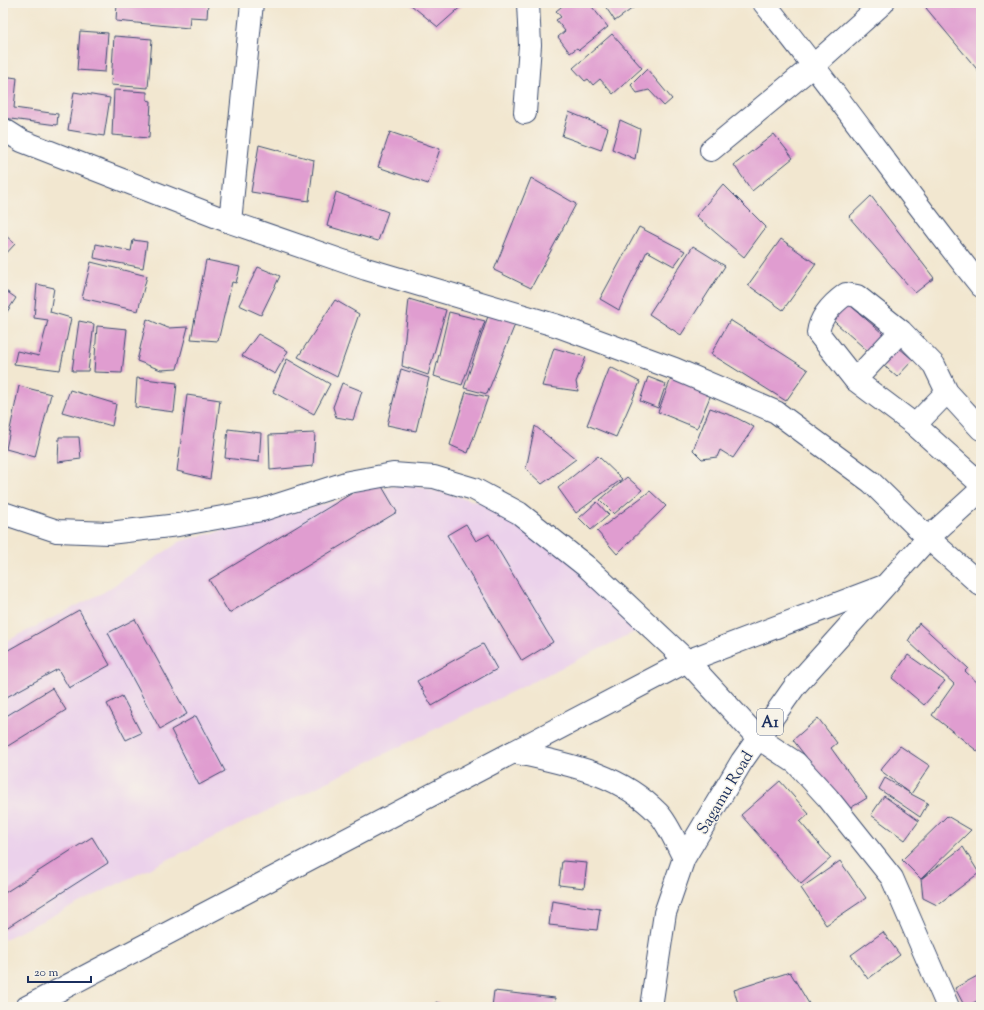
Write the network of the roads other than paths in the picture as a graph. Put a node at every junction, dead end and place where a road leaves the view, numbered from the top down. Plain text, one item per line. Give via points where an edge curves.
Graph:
1 (252, 3) edge
2 (528, 3) edge
3 (764, 3) edge
4 (883, 3) edge
5 (814, 65) junction
6 (525, 113) dead end
7 (3, 129) edge
8 (711, 150) dead end
9 (230, 222) junction
10 (981, 286) edge
11 (901, 331) junction
12 (855, 380) junction
13 (947, 392) junction
14 (915, 425) junction
15 (981, 429) edge
16 (981, 484) edge
17 (981, 490) edge
18 (3, 513) edge
19 (928, 538) junction
20 (981, 585) edge
21 (884, 586) junction
22 (687, 661) junction
23 (758, 738) junction
24 (513, 752) junction
25 (684, 858) junction
26 (27, 1007) edge
27 (651, 1007) edge
28 (948, 1007) edge

1 - 9 main road
2 - 6 main road via 530,46
3 - 5 main road
4 - 5 main road
5 - 8 main road
5 - 10 main road
7 - 9 main road via 22,142
9 - 19 main road via 366,269 558,326 675,369 776,412 871,482
11 - 12 main road
11 - 12 main road via 857,296 846,294 835,301 820,322 818,333
11 - 13 main road via 934,365
12 - 14 main road
13 - 14 main road
13 - 15 main road
14 - 16 main road
17 - 19 main road, Sagamu Road / A1
18 - 22 main road via 57,531 109,533 178,525 262,510 349,482 393,474 434,478 474,489 519,513 587,567
19 - 20 main road
19 - 21 main road, Sagamu Road / A1
21 - 22 main road
21 - 23 main road, Sagamu Road / A1 via 796,686
22 - 23 main road
22 - 24 main road
23 - 25 main road, Sagamu Road / A1
23 - 28 main road via 796,763 828,798 892,878
24 - 25 main road via 595,772 625,786 659,814
24 - 26 main road
25 - 27 main road, Sagamu Road / A1 via 665,913

